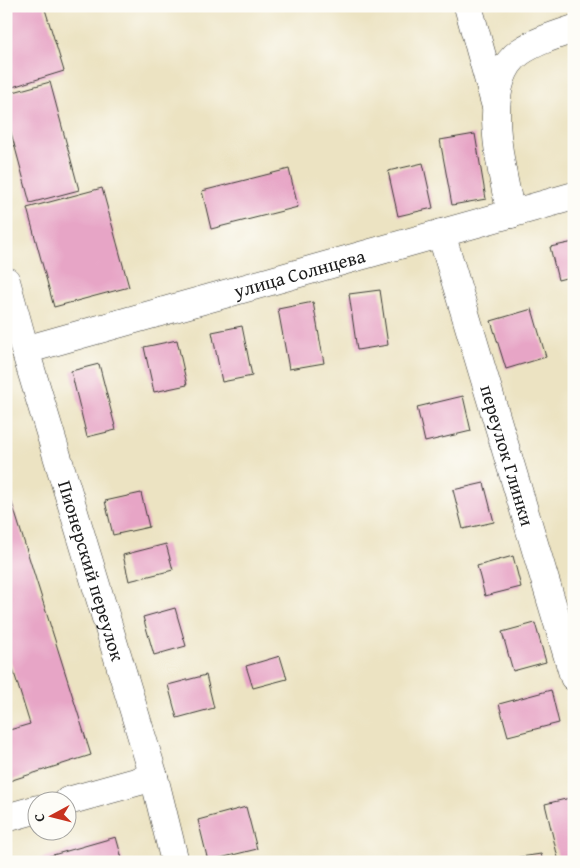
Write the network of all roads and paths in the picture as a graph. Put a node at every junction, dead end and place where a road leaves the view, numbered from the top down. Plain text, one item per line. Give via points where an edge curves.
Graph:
1 (468, 6) edge
2 (574, 29) edge
3 (496, 107) junction
4 (574, 196) edge
5 (511, 214) junction
6 (440, 233) junction
7 (7, 289) edge
8 (25, 350) junction
9 (574, 677) edge
10 (154, 776) junction
11 (78, 798) edge
12 (28, 812) edge
13 (6, 818) edge
14 (175, 862) edge

1 - 3 street
2 - 3 street via 520,52 506,67 499,83
3 - 5 street via 502,173
4 - 5 street, улица Солнцева
5 - 6 street, улица Солнцева
6 - 8 street, улица Солнцева
6 - 9 street, переулок Глинки
7 - 8 street, Пионерский переулок
8 - 10 street, Пионерский переулок
10 - 11 street
10 - 14 street, Пионерский переулок
12 - 13 street

